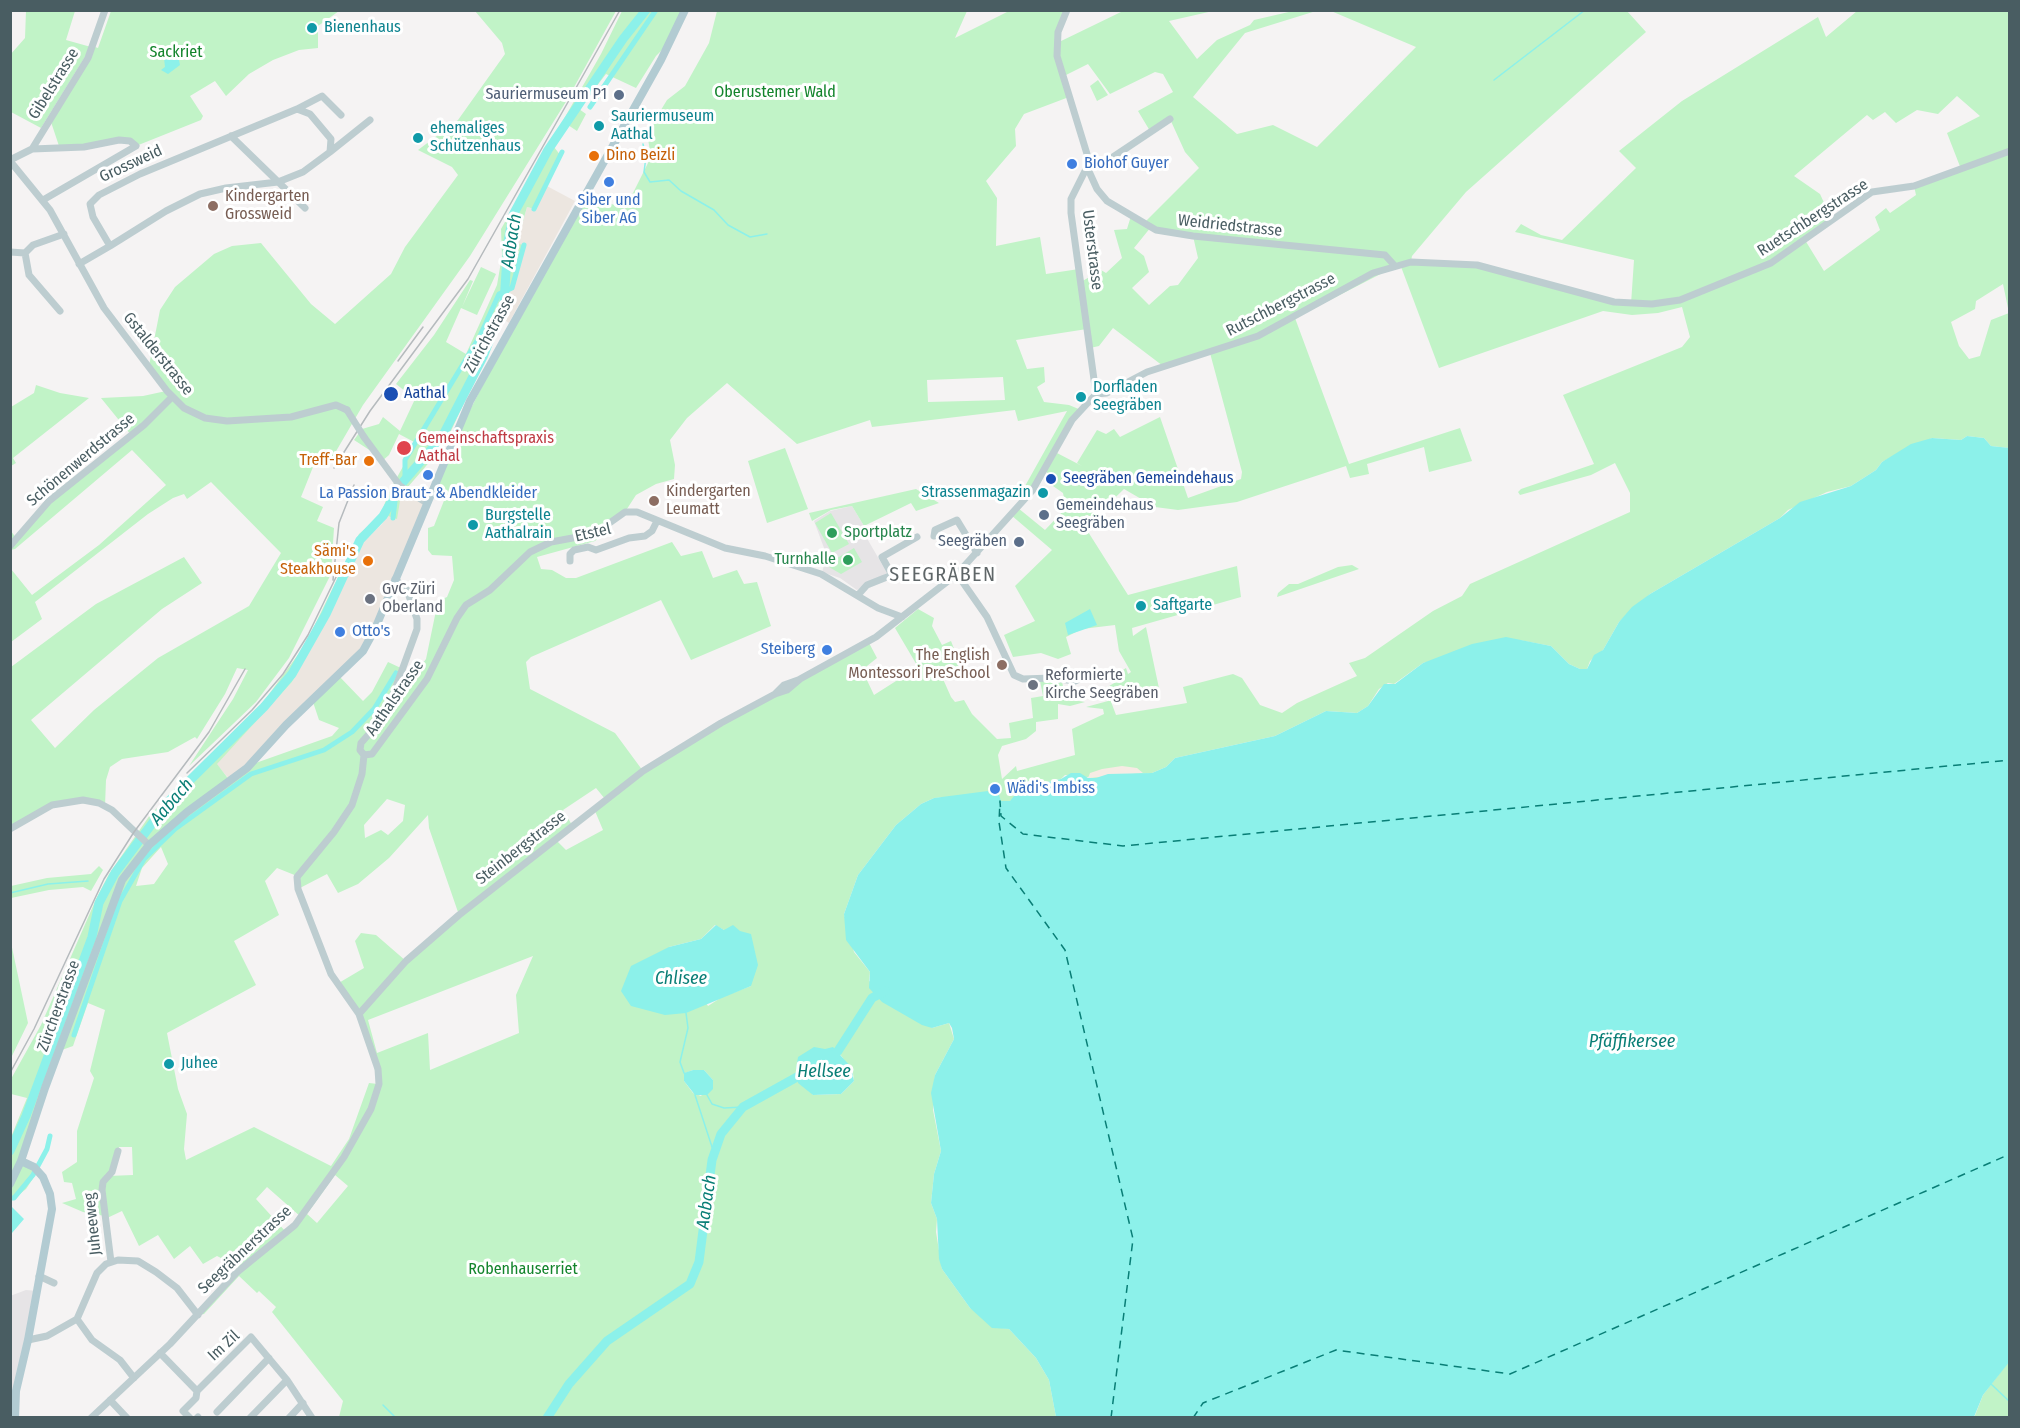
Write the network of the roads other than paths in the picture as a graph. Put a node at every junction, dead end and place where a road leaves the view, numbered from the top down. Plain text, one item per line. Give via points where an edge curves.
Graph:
1 (105, 10) edge
2 (685, 10) edge
3 (1067, 10) edge
4 (297, 109) junction
5 (341, 115) dead end
6 (1170, 118) dead end
7 (370, 120) dead end
8 (231, 136) junction
9 (32, 149) junction
10 (2010, 151) edge
11 (330, 152) junction
12 (10, 161) edge
13 (1087, 167) junction
14 (278, 182) junction
15 (44, 200) junction
16 (305, 208) dead end
17 (64, 234) junction
18 (110, 246) junction
19 (10, 252) edge
20 (25, 253) junction
21 (79, 264) junction
22 (1394, 265) junction
23 (1736, 280) joint
24 (60, 311) dead end
25 (1096, 394) junction
26 (172, 397) junction
27 (426, 504) junction
28 (657, 521) junction
29 (934, 536) dead end
30 (917, 537) dead end
31 (10, 546) edge
32 (977, 553) junction
33 (570, 561) dead end
34 (957, 574) junction
35 (395, 579) junction
36 (858, 595) junction
37 (902, 617) junction
38 (1087, 675) dead end
39 (364, 755) junction
40 (10, 829) edge
41 (143, 839) junction
42 (359, 1014) junction
43 (118, 1151) dead end
44 (21, 1161) junction
45 (10, 1184) edge
46 (111, 1262) junction
47 (39, 1276) junction
48 (54, 1283) dead end
49 (198, 1315) junction
50 (77, 1319) junction
51 (28, 1340) junction
52 (160, 1353) junction
53 (269, 1358) junction
54 (134, 1378) junction
55 (287, 1380) junction
56 (197, 1391) junction
57 (110, 1400) junction
58 (303, 1403) junction
59 (217, 1412) dead end
60 (15, 1418) edge
61 (91, 1418) edge
62 (127, 1418) edge
63 (190, 1418) edge
64 (250, 1418) edge
65 (290, 1418) edge
66 (312, 1418) edge

1 - 9 street, Gibelstrasse via 88,58
2 - 27 main road, Zürichstrasse via 661,60 484,374
3 - 13 street via 1058,33 1057,56 1085,148
4 - 5 street, Grossweid via 322,96
4 - 8 street, Grossweid
4 - 11 street via 310,114 328,135 332,143
6 - 13 street via 1104,163
7 - 11 street
8 - 14 street
8 - 18 street, Grossweid via 140,174 93,199 90,210
9 - 12 street
9 - 15 street via 84,147 119,140 136,146
10 - 23 street, Ruetschbergstrasse via 1914,186 1872,192 1771,264
11 - 14 street via 310,168
12 - 15 street, Gstalderstrasse
13 - 22 street, Weidriedstrasse via 1107,201 1156,230 1385,255
13 - 25 street, Usterstrasse via 1071,199 1071,213
14 - 16 street
14 - 18 street via 200,194
15 - 17 street, Gstalderstrasse
17 - 20 street via 33,245
17 - 21 street, Gstalderstrasse
18 - 21 street
19 - 20 street
20 - 24 street via 30,275
21 - 26 street, Gstalderstrasse via 99,302
22 - 23 street, Rutschbergstrasse via 1423,261 1477,265 1589,297 1631,304 1680,300
22 - 25 street, Rutschbergstrasse via 1258,336 1155,369 1107,393
25 - 32 street, Rutschbergstrasse via 1072,420 1032,490
26 - 27 street, Gstalderstrasse, bridge via 190,412 214,420 291,417 336,405 347,410 400,486
26 - 31 street, Schönenwerdstrasse via 144,425 49,501
27 - 35 main road, Zürichstrasse
28 - 33 street, Etstel via 645,536 596,550 574,550
28 - 36 street, Aathalstrasse via 725,548 821,574
28 - 39 street, Aathalstrasse via 637,512 625,512 594,534 547,543 523,557 490,590 463,608 427,679 374,752
29 - 32 street via 935,530 957,520
30 - 36 street via 882,556 892,575 867,585
32 - 34 street, Rutschbergstrasse
34 - 37 street, Rutschbergstrasse
34 - 38 street via 990,622 1014,675 1023,679 1075,681
35 - 39 street via 407,590 417,625 384,717 361,743
35 - 41 main road, Zürichstrasse via 359,656 250,765
36 - 37 street, Aathalstrasse
37 - 42 street, Steinbergstrasse via 790,688 689,741 599,804 425,944
39 - 42 street via 352,805 297,878 331,974
40 - 41 street via 52,805 83,800 112,810
41 - 44 main road, Zürcherstrasse via 114,896
42 - 49 street, Seegräbnerstrasse via 379,1076 376,1095 357,1136 301,1217 275,1243 236,1272
43 - 46 street, Juheeweg via 102,1190
44 - 45 main road, Zürcherstrasse
44 - 47 main road via 36,1169 48,1187 52,1209
46 - 49 street via 131,1260 156,1272 177,1288
46 - 50 street via 97,1273
47 - 48 street
47 - 51 main road
49 - 52 street, Seegräbnerstrasse
50 - 51 street via 47,1336
50 - 54 street via 92,1340 120,1360
51 - 60 main road via 18,1379
52 - 54 street, Seegräbnerstrasse
52 - 56 street
53 - 55 street, Im Zil
53 - 56 street, Im Zil via 250,1337
53 - 59 street
54 - 57 street, Seegräbnerstrasse
55 - 58 street, Im Zil
55 - 64 street
56 - 63 street, Im Zil via 196,1398 183,1411
57 - 61 street, Seegräbnerstrasse
57 - 62 street
58 - 65 street
58 - 66 street, Im Zil

